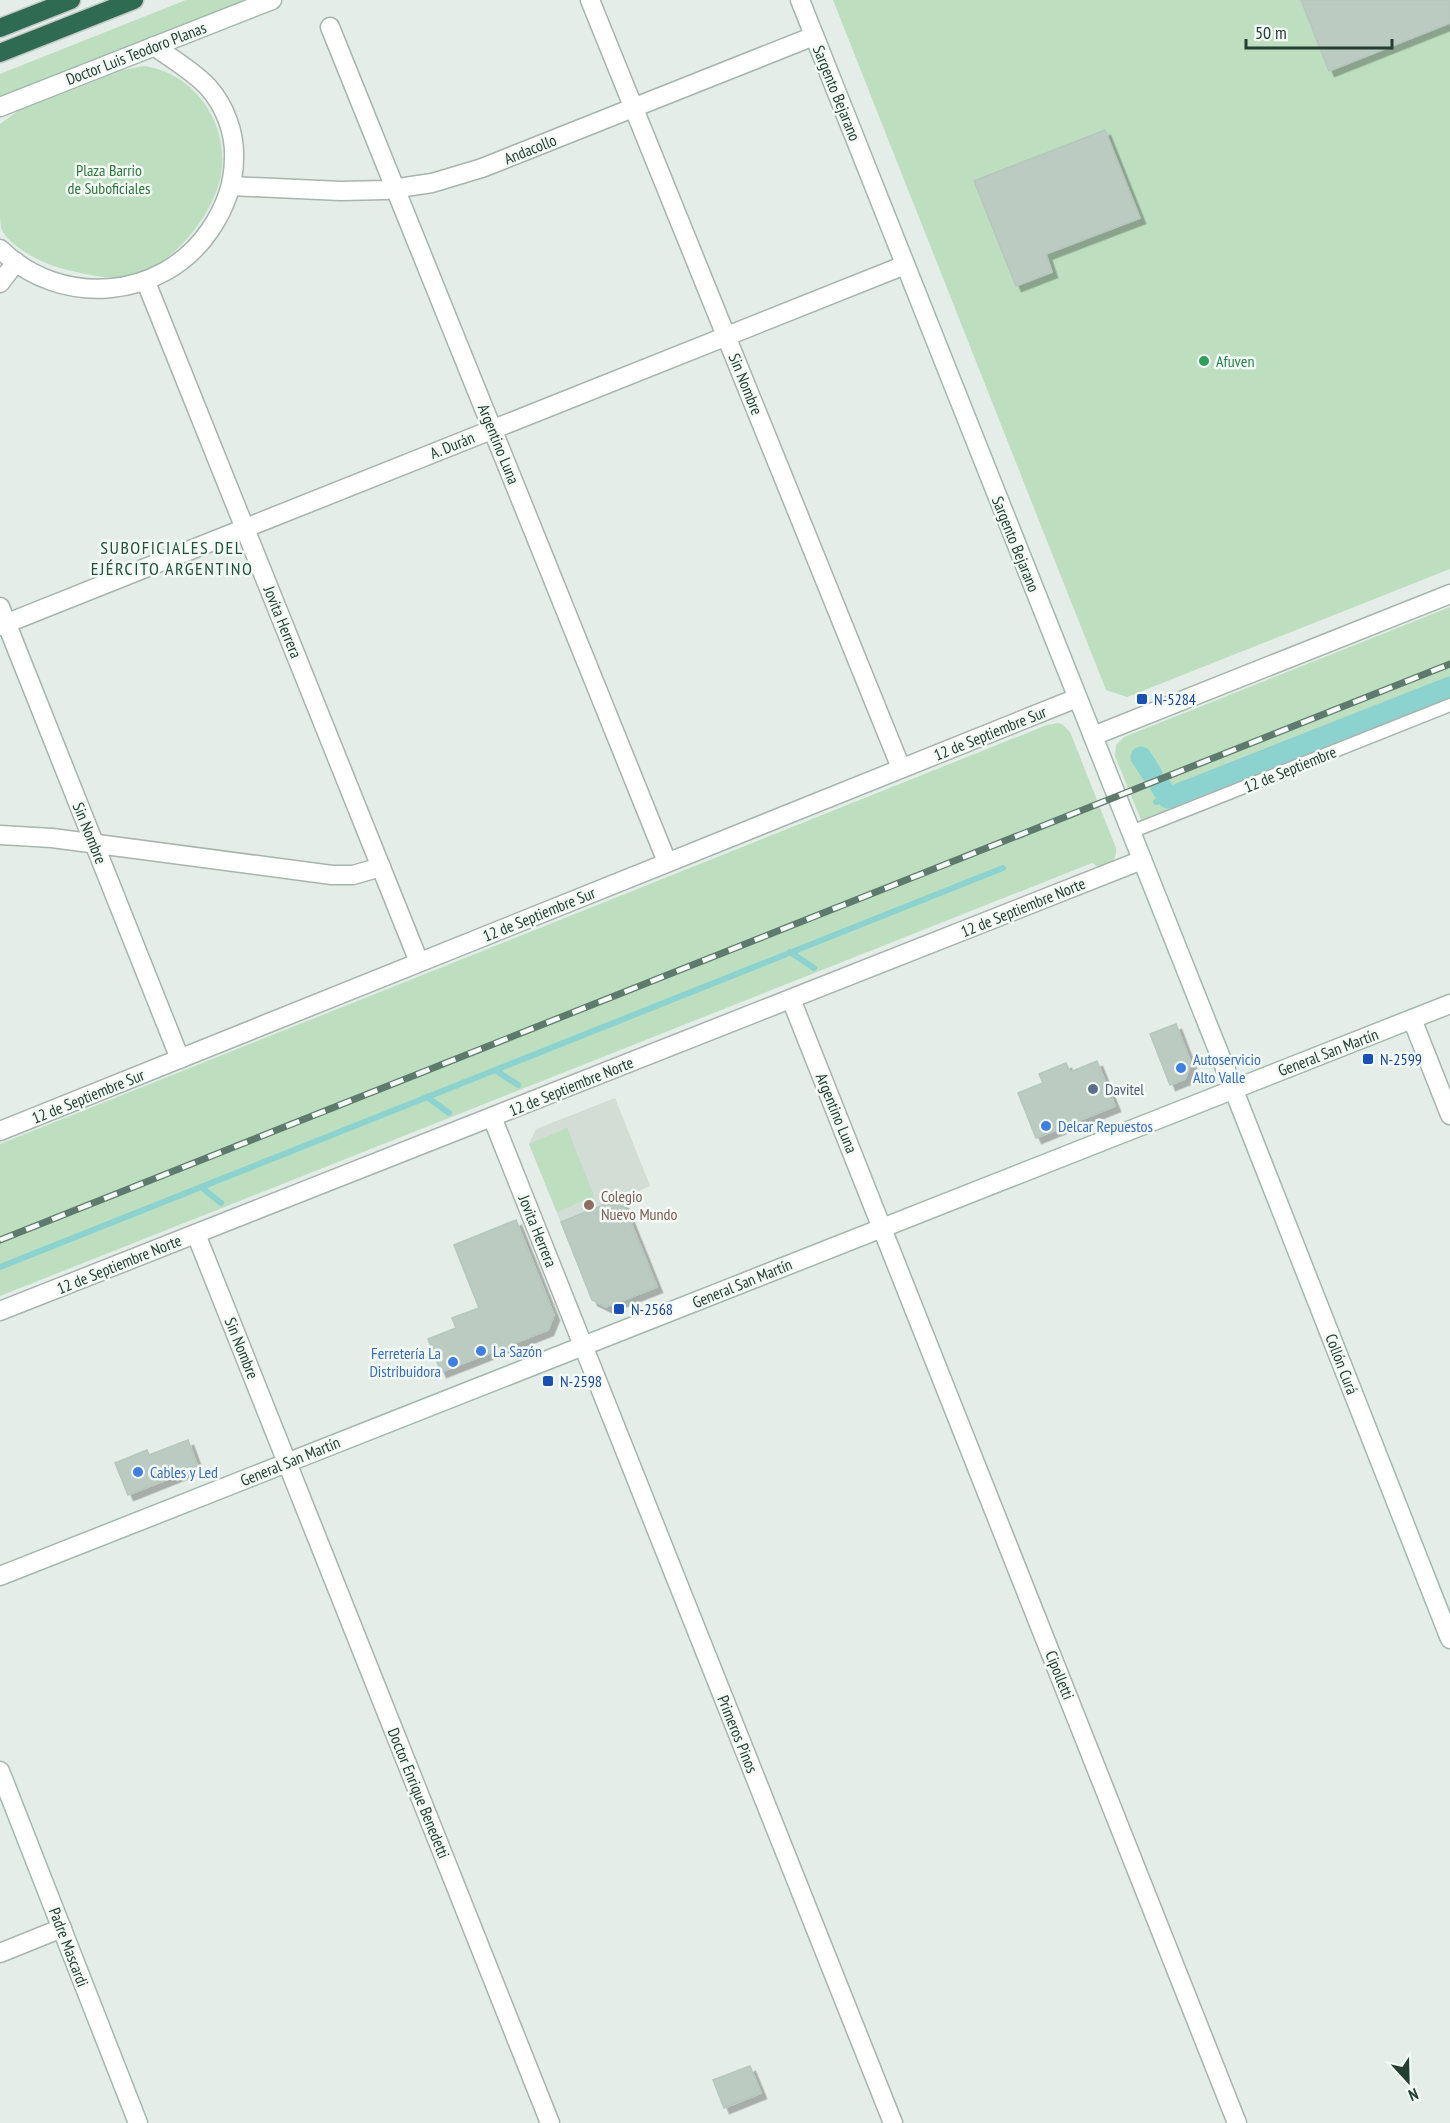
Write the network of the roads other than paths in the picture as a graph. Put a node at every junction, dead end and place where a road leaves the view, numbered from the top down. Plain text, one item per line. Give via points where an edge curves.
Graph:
1 (71, 0) edge
2 (134, 0) edge
3 (272, 0) edge
4 (590, 0) edge
5 (800, 0) edge
6 (330, 27) dead end
7 (0, 28) edge
8 (814, 36) junction
9 (154, 46) junction
10 (0, 53) edge
11 (0, 107) edge
12 (634, 107) junction
13 (231, 186) junction
14 (396, 189) junction
15 (0, 249) edge
16 (16, 262) junction
17 (905, 264) junction
18 (146, 282) junction
19 (0, 283) edge
20 (726, 336) junction
21 (493, 429) junction
22 (245, 528) junction
23 (1450, 594) edge
24 (2, 619) edge
25 (1077, 698) junction
26 (1450, 705) edge
27 (1093, 736) junction
28 (902, 768) junction
29 (1131, 832) junction
30 (0, 835) edge
31 (94, 844) junction
32 (1142, 860) junction
33 (667, 862) junction
34 (381, 867) junction
35 (419, 962) junction
36 (791, 999) junction
37 (1450, 1004) edge
38 (1412, 1019) junction
39 (180, 1059) junction
40 (1233, 1088) junction
41 (1450, 1115) edge
42 (492, 1117) junction
43 (0, 1131) edge
44 (882, 1227) junction
45 (196, 1234) junction
46 (0, 1311) edge
47 (583, 1345) junction
48 (287, 1462) junction
49 (0, 1576) edge
50 (1450, 1639) edge
51 (0, 1771) edge
52 (62, 1928) junction
53 (0, 1953) edge
54 (138, 2123) edge
55 (550, 2123) edge
56 (893, 2123) edge
57 (1238, 2123) edge

1 - 7 highway
2 - 10 highway
3 - 9 street, Doctor Luis Teodoro Planas
4 - 12 street, Sin Nombre
5 - 8 street, Sargento Bejarano
6 - 14 street, Argentino Luna
8 - 12 street, Andacollo
8 - 17 street, Sargento Bejarano
9 - 11 street, Doctor Luis Teodoro Planas
9 - 13 street via 198,77 218,101 232,133
12 - 14 street, Andacollo via 482,168
12 - 20 street, Sin Nombre
13 - 14 street, Andacollo via 341,192
13 - 18 street via 217,220 195,249
14 - 21 street, Argentino Luna
15 - 16 street
16 - 18 street via 27,271 71,287 96,290
16 - 19 street
17 - 20 street, A. Durán
17 - 25 street, Sargento Bejarano
18 - 22 street, Jovita Herrera
20 - 21 street, A. Durán
20 - 28 street, Sin Nombre
21 - 22 street, A. Durán
21 - 33 street, Argentino Luna
22 - 24 street, A. Durán
22 - 34 street, Jovita Herrera
23 - 27 street
24 - 31 street, Sin Nombre
25 - 27 street, Sargento Bejarano
25 - 28 street, 12 de Septiembre Sur
26 - 29 lane, 12 de Septiembre
27 - 29 street, Sargento Bejarano
28 - 33 street, 12 de Septiembre Sur
29 - 32 street, Sargento Bejarano
30 - 31 street
31 - 34 street via 332,874
31 - 39 street, Sin Nombre
32 - 36 street, 12 de Septiembre Norte
32 - 40 street, Sargento Bejarano
33 - 35 street, 12 de Septiembre Sur
34 - 35 street, Jovita Herrera
35 - 39 street, 12 de Septiembre Sur
36 - 42 street, 12 de Septiembre Norte
36 - 44 street, Argentino Luna
37 - 38 street, General San Martín
38 - 40 street, General San Martín
38 - 41 street
39 - 43 street, 12 de Septiembre Sur
40 - 44 street, General San Martín
40 - 50 street, Collón Curá
42 - 45 street, 12 de Septiembre Norte
42 - 47 street, Jovita Herrera
44 - 47 street, General San Martín
44 - 57 street, Cipolletti
45 - 46 street, 12 de Septiembre Norte
45 - 48 street, Sin Nombre
47 - 48 street, General San Martín
47 - 56 street, Primeros Pinos
48 - 49 street, General San Martín
48 - 55 street, Doctor Enrique Benedetti
51 - 52 street, Padre Mascardi
52 - 53 street
52 - 54 street, Padre Mascardi

